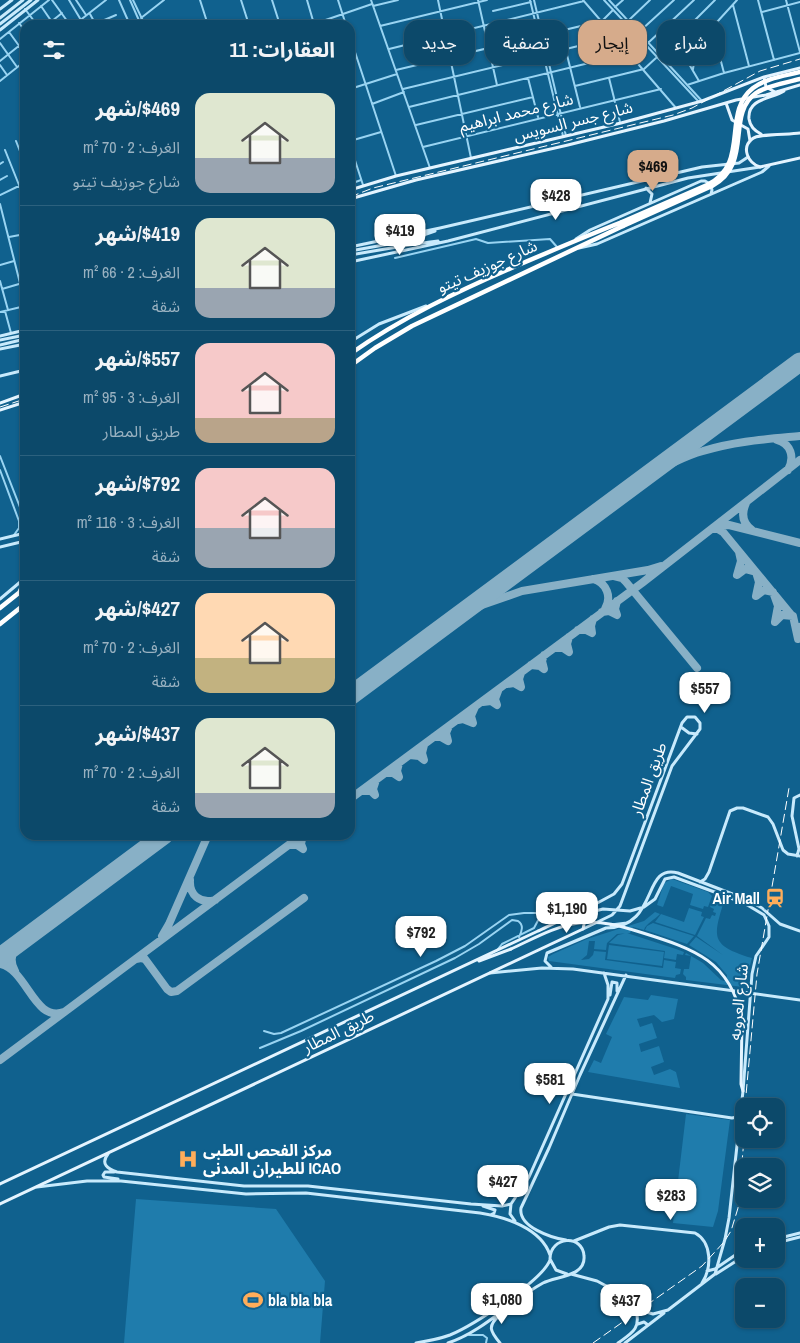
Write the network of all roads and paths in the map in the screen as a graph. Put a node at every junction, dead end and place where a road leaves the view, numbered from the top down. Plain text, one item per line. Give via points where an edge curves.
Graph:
1 (12, 0) edge
2 (24, 0) edge
3 (31, 0) edge
4 (38, 0) edge
5 (51, 0) edge
6 (69, 0) edge
7 (82, 0) edge
8 (106, 0) edge
9 (119, 0) edge
10 (130, 0) edge
11 (134, 0) edge
12 (164, 0) edge
13 (200, 0) edge
14 (241, 0) edge
15 (272, 0) edge
16 (307, 0) edge
17 (338, 0) edge
18 (371, 0) edge
19 (398, 0) edge
20 (438, 0) edge
21 (487, 0) edge
22 (604, 0) edge
23 (609, 0) edge
24 (623, 0) edge
25 (674, 0) edge
26 (694, 0) edge
27 (715, 0) edge
28 (732, 0) edge
29 (758, 0) edge
30 (786, 0) edge
31 (77, 1) edge
32 (478, 1) edge
33 (532, 1) edge
34 (584, 1) edge
35 (649, 1) edge
36 (735, 2) edge
37 (800, 2) edge
38 (372, 5) junction
39 (788, 5) junction
40 (41, 6) junction
41 (24, 7) junction
42 (615, 7) junction
43 (0, 9) edge
44 (613, 10) junction
45 (441, 11) junction
46 (493, 11) dead end
47 (762, 12) junction
48 (62, 13) junction
49 (90, 13) junction
50 (535, 13) junction
51 (342, 14) junction
52 (30, 15) junction
53 (87, 15) junction
54 (116, 15) dead end
55 (0, 18) edge
56 (141, 18) joint
57 (23, 20) edge
58 (34, 20) edge
59 (50, 20) edge
60 (52, 20) edge
61 (67, 20) edge
62 (81, 20) joint
63 (94, 20) edge
64 (105, 20) edge
65 (128, 20) edge
66 (139, 20) edge
67 (206, 20) edge
68 (248, 20) edge
69 (278, 20) edge
70 (312, 20) edge
71 (326, 20) edge
72 (344, 20) edge
73 (442, 20) edge
74 (537, 20) edge
75 (601, 20) edge
76 (603, 20) edge
77 (627, 20) edge
78 (629, 20) edge
79 (695, 20) edge
80 (718, 20) edge
81 (19, 23) edge
82 (0, 24) edge
83 (647, 24) edge
84 (380, 26) junction
85 (484, 26) junction
86 (475, 28) edge
87 (0, 30) edge
88 (485, 31) edge
89 (9, 32) junction
90 (0, 39) edge
91 (648, 42) joint
92 (0, 43) edge
93 (404, 45) edge
94 (19, 46) joint
95 (388, 49) junction
96 (355, 52) edge
97 (657, 52) edge
98 (800, 53) edge
99 (8, 54) junction
100 (568, 58) edge
101 (657, 58) joint
102 (774, 60) junction
103 (0, 61) edge
104 (0, 65) edge
105 (20, 65) edge
106 (424, 65) edge
107 (452, 65) edge
108 (502, 65) edge
109 (546, 65) edge
110 (550, 65) edge
111 (582, 65) edge
112 (640, 65) edge
113 (664, 65) edge
114 (669, 65) edge
115 (690, 65) edge
116 (694, 65) edge
117 (722, 65) edge
118 (749, 66) junction
119 (17, 67) junction
120 (493, 67) junction
121 (570, 68) junction
122 (800, 68) edge
123 (644, 69) junction
124 (693, 69) junction
125 (397, 72) junction
126 (552, 72) junction
127 (800, 72) edge
128 (548, 73) junction
129 (724, 73) junction
130 (7, 75) junction
131 (454, 76) junction
132 (764, 77) junction
133 (528, 78) junction
134 (609, 78) junction
135 (800, 79) edge
136 (0, 81) edge
137 (699, 81) junction
138 (749, 83) junction
139 (366, 85) junction
140 (687, 85) junction
141 (800, 85) edge
142 (498, 86) junction
143 (575, 86) junction
144 (355, 88) edge
145 (661, 88) junction
146 (784, 90) junction
147 (403, 91) junction
148 (775, 92) junction
149 (458, 96) junction
150 (533, 97) junction
151 (755, 97) junction
152 (615, 100) junction
153 (700, 101) junction
154 (726, 103) junction
155 (372, 104) junction
156 (409, 107) junction
157 (580, 108) junction
158 (676, 108) junction
159 (559, 113) junction
160 (462, 114) junction
161 (538, 118) junction
162 (621, 122) junction
163 (416, 126) junction
164 (381, 132) junction
165 (800, 133) edge
166 (466, 135) junction
167 (764, 135) junction
168 (565, 136) junction
169 (355, 140) edge
170 (16, 141) dead end
171 (543, 141) junction
172 (750, 141) junction
173 (535, 142) junction
174 (423, 147) junction
175 (5, 150) dead end
176 (20, 151) edge
177 (546, 151) junction
178 (538, 152) junction
179 (748, 157) junction
180 (471, 158) junction
181 (800, 158) edge
182 (355, 161) edge
183 (3, 162) dead end
184 (0, 164) edge
185 (769, 166) junction
186 (760, 167) junction
187 (430, 168) junction
188 (413, 172) junction
189 (402, 175) junction
190 (8, 176) dead end
191 (396, 176) junction
192 (0, 180) edge
193 (361, 180) junction
194 (416, 180) junction
195 (355, 182) edge
196 (406, 183) junction
197 (363, 185) junction
198 (19, 186) joint
199 (355, 188) edge
200 (645, 188) junction
201 (710, 194) junction
202 (0, 195) edge
203 (355, 198) edge
204 (650, 203) junction
205 (0, 204) edge
206 (4, 222) junction
207 (0, 224) edge
208 (440, 228) junction
209 (20, 235) edge
210 (9, 237) junction
211 (576, 239) junction
212 (448, 241) junction
213 (453, 242) junction
214 (355, 246) edge
215 (557, 247) junction
216 (578, 248) junction
217 (355, 250) edge
218 (355, 254) edge
219 (395, 258) dead end
220 (14, 261) junction
221 (355, 261) edge
222 (0, 265) edge
223 (0, 281) edge
224 (20, 283) joint
225 (2, 288) junction
226 (432, 305) junction
227 (20, 306) edge
228 (6, 310) junction
229 (0, 312) edge
230 (20, 331) edge
231 (11, 333) junction
232 (20, 335) edge
233 (0, 338) edge
234 (355, 339) edge
235 (20, 340) edge
236 (0, 345) edge
237 (20, 345) edge
238 (0, 349) edge
239 (355, 350) edge
240 (355, 362) edge
241 (20, 371) edge
242 (0, 376) edge
243 (20, 396) edge
244 (0, 403) edge
245 (20, 404) edge
246 (0, 410) edge
247 (0, 456) edge
248 (0, 470) edge
249 (20, 507) edge
250 (20, 534) edge
251 (11, 537) junction
252 (0, 539) edge
253 (20, 542) edge
254 (0, 547) edge
255 (20, 584) edge
256 (19, 593) edge
257 (0, 599) edge
258 (0, 608) edge
259 (20, 608) edge
260 (0, 624) edge
261 (681, 726) junction
262 (697, 734) junction
263 (676, 749) junction
264 (680, 755) junction
265 (665, 769) junction
266 (670, 772) junction
267 (800, 795) edge
268 (799, 855) edge
269 (634, 856) junction
270 (638, 858) junction
271 (628, 871) junction
272 (633, 873) junction
273 (700, 882) junction
274 (644, 907) junction
275 (618, 909) junction
276 (542, 913) junction
277 (571, 917) junction
278 (583, 929) junction
279 (800, 931) edge
280 (518, 937) junction
281 (498, 950) junction
282 (436, 961) junction
283 (470, 964) junction
284 (438, 966) junction
285 (553, 968) junction
286 (604, 973) junction
287 (490, 974) junction
288 (405, 975) junction
289 (626, 975) junction
290 (408, 980) junction
291 (750, 992) junction
292 (616, 996) junction
293 (608, 999) junction
294 (800, 1000) edge
295 (264, 1031) dead end
296 (260, 1048) dead end
297 (743, 1091) junction
298 (572, 1094) junction
299 (742, 1098) edge
300 (562, 1101) junction
301 (568, 1104) junction
302 (558, 1110) junction
303 (564, 1113) junction
304 (735, 1118) edge
305 (736, 1148) edge
306 (108, 1154) junction
307 (117, 1172) junction
308 (121, 1181) junction
309 (0, 1184) edge
310 (34, 1188) junction
311 (0, 1204) edge
312 (511, 1204) junction
313 (482, 1205) junction
314 (490, 1215) junction
315 (517, 1223) junction
316 (800, 1233) edge
317 (785, 1237) edge
318 (800, 1237) edge
319 (566, 1240) junction
320 (785, 1241) edge
321 (573, 1242) junction
322 (735, 1255) edge
323 (550, 1257) junction
324 (735, 1262) edge
325 (716, 1268) junction
326 (707, 1271) junction
327 (569, 1274) junction
328 (715, 1274) junction
329 (700, 1285) junction
330 (636, 1309) junction
331 (503, 1310) junction
332 (668, 1310) junction
333 (638, 1324) junction
334 (648, 1325) junction
335 (467, 1335) junction
336 (416, 1343) edge
337 (448, 1343) edge
338 (486, 1343) edge
339 (500, 1343) edge
340 (618, 1343) edge
341 (625, 1343) edge

1 - 43 main road
2 - 55 main road
3 - 41 main road
4 - 41 main road
5 - 40 street
5 - 48 street
6 - 62 street
7 - 31 street
8 - 49 street
9 - 65 street
10 - 66 street
11 - 56 street
12 - 56 street
13 - 67 street
14 - 68 street
15 - 69 street
16 - 70 street
17 - 51 street
18 - 38 street
19 - 38 street
20 - 45 street
21 - 32 street
22 - 44 street
23 - 42 street
24 - 42 street
25 - 83 street
26 - 91 street
27 - 79 street
28 - 36 street
29 - 47 street
30 - 39 street
31 - 53 street
32 - 45 street
32 - 85 street
33 - 46 street
33 - 50 street
34 - 50 street
34 - 75 street
35 - 78 street
36 - 80 street
36 - 118 street
37 - 39 street
38 - 51 street
38 - 84 street
39 - 47 street
39 - 98 street
40 - 52 street
40 - 59 street
41 - 52 street
41 - 82 main road
41 - 87 main road
42 - 77 street
44 - 76 street
44 - 101 street
45 - 73 street
45 - 84 street
47 - 102 street
48 - 60 street
48 - 61 street
49 - 53 street
49 - 63 street
50 - 74 street
50 - 85 street
51 - 71 street
51 - 72 street
52 - 57 street
52 - 58 street
53 - 62 street
54 - 64 street
81 - 89 street
84 - 95 street
85 - 86 street
85 - 88 street
89 - 90 street
89 - 94 street
91 - 97 street
92 - 99 street
93 - 95 street
94 - 99 street
95 - 125 street
96 - 139 street
98 - 102 street
99 - 103 street
99 - 119 street
100 - 121 street
101 - 123 street
102 - 118 street
104 - 130 street
105 - 119 street
106 - 125 street
107 - 131 street
108 - 120 street
109 - 128 street
110 - 126 street
111 - 121 street
112 - 123 street
113 - 153 street
114 - 140 street
115 - 124 street
116 - 124 street
117 - 129 street
118 - 129 street
119 - 130 street
120 - 131 street
120 - 142 street
121 - 126 street
121 - 143 street
122 - 132 main road, شارع جسر السويس
123 - 134 street
123 - 145 street
124 - 137 street
125 - 139 street
125 - 147 street
126 - 128 street
126 - 159 street
127 - 211 highway, bridge via 765,81 747,94 738,114 730,162 719,178
128 - 133 street
128 - 159 street
129 - 137 street
130 - 136 street
131 - 147 street
131 - 149 street
132 - 138 main road, شارع جسر السويس
132 - 148 main road via 766,87
133 - 142 street
133 - 150 street
134 - 143 street
134 - 152 street
135 - 216 highway, bridge via 764,89 747,102 734,164 718,183
137 - 140 street
138 - 151 main road via 757,88
138 - 153 main road, شارع جسر السويس
139 - 144 street
139 - 155 street
140 - 153 street
141 - 146 main road, شارع جسر السويس
142 - 149 street
143 - 157 street
145 - 152 street, شارع محمد ابراهيم
145 - 158 street
146 - 148 main road, شارع جسر السويس
146 - 167 main road via 759,100 750,110 751,125
147 - 155 street
147 - 156 street
148 - 151 main road, شارع جسر السويس
149 - 156 street
149 - 160 street
150 - 160 street
150 - 161 street
151 - 154 main road, شارع جسر السويس
152 - 157 street, شارع محمد ابراهيم
152 - 162 street
153 - 158 main road, شارع جسر السويس
154 - 172 main road via 732,120 748,130
154 - 177 main road, شارع جسر السويس
155 - 164 street
156 - 163 street
157 - 159 street, شارع محمد ابراهيم
158 - 162 main road, شارع جسر السويس
159 - 161 street, شارع محمد ابراهيم
159 - 168 street
160 - 163 street
160 - 166 street
161 - 166 street, شارع محمد ابراهيم
162 - 168 main road, شارع جسر السويس
163 - 174 street
164 - 169 street
164 - 191 street
165 - 167 main road
166 - 174 street, شارع محمد ابراهيم
166 - 180 street
167 - 172 main road
168 - 171 main road, شارع جسر السويس
170 - 176 street
171 - 173 main road, شارع جسر السويس
171 - 177 main road
172 - 179 main road
173 - 178 main road via 539,146
173 - 180 main road, شارع جسر السويس
174 - 187 street
175 - 198 street
177 - 178 main road, شارع جسر السويس
178 - 194 main road, شارع جسر السويس
179 - 186 main road
179 - 208 main road via 738,163 702,167
180 - 187 main road, شارع جسر السويس
181 - 185 main road
182 - 193 street
183 - 184 street
185 - 186 main road
185 - 201 main road, شارع جوزيف تيتو
186 - 200 main road
187 - 188 main road, شارع جسر السويس
188 - 189 main road, شارع جسر السويس
188 - 194 main road
189 - 191 main road, شارع جسر السويس
189 - 196 main road
190 - 192 street
191 - 197 main road, شارع جسر السويس
193 - 195 street
193 - 197 street
194 - 196 main road, شارع جسر السويس
196 - 203 main road, شارع جسر السويس
197 - 199 main road, شارع جسر السويس
198 - 202 street
200 - 204 main road via 652,194
200 - 213 main road
201 - 204 main road, شارع جوزيف تيتو via 712,186 703,181
201 - 216 main road, شارع جوزيف تيتو via 597,244
204 - 211 main road, شارع جوزيف تيتو
205 - 206 street
206 - 207 street
206 - 210 street
208 - 214 main road
208 - 217 main road via 406,241
209 - 210 street
210 - 220 street
211 - 215 highway, شارع جوزيف تيتو
212 - 213 main road
212 - 218 main road
212 - 221 main road
213 - 215 street via 548,239
213 - 219 street
215 - 226 highway, شارع جوزيف تيتو
216 - 240 highway, شارع جوزيف تيتو via 412,326
220 - 222 street
220 - 224 street
223 - 225 street
224 - 225 street
225 - 228 street
226 - 234 main road via 380,324
226 - 239 highway, شارع جوزيف تيتو via 376,335
227 - 228 street
228 - 229 street
228 - 231 street
230 - 231 main road
231 - 233 main road
232 - 233 main road
235 - 236 main road
237 - 238 main road
241 - 242 main road
243 - 244 main road
245 - 246 main road
247 - 249 street
248 - 251 street via 19,521 18,530
250 - 251 main road
251 - 252 main road
253 - 254 main road
255 - 257 main road
256 - 258 highway
259 - 260 highway
261 - 262 main road via 689,733
261 - 262 main road, طريق المطار via 687,717 695,717 700,726
261 - 263 main road, طريق المطار
262 - 264 main road, طريق المطار
263 - 264 main road
263 - 265 main road, طريق المطار
264 - 266 main road, طريق المطار
265 - 266 main road
265 - 269 main road, طريق المطار
266 - 270 main road, طريق المطار
267 - 268 main road via 794,798 792,813
268 - 273 main road via 783,850 768,817 737,808 730,811 709,872
269 - 270 main road
269 - 271 main road, طريق المطار
270 - 272 main road, طريق المطار
271 - 272 main road
271 - 277 main road, طريق المطار via 614,894
272 - 275 main road, طريق المطار
273 - 274 main road via 673,872 661,874 654,882
273 - 279 main road via 754,903 780,924
274 - 275 main road via 630,911
274 - 285 main road via 628,923 606,928 548,954 545,961
274 - 291 main road, شارع العروبه via 655,899 665,879 674,877 744,903 763,914 769,923 769,937 755,959
275 - 277 main road via 603,909
275 - 278 main road, طريق المطار
276 - 277 street
276 - 280 street via 536,926
276 - 282 street via 509,915 465,946
277 - 278 main road via 585,919
277 - 281 main road, طريق المطار
278 - 287 main road, طريق المطار
280 - 281 street via 501,944
280 - 284 street via 522,925 512,920 479,944
281 - 283 main road, طريق المطار
282 - 284 street
282 - 288 street
283 - 297 main road, bridge via 512,949 555,928 587,922 612,924 690,949 716,968 738,1004 742,1020
283 - 309 main road, طريق المطار
284 - 290 street
285 - 286 main road
285 - 287 main road
286 - 289 main road
286 - 293 main road
287 - 306 main road, طريق المطار
288 - 290 street
288 - 295 street via 281,1033
289 - 291 main road
289 - 292 main road
290 - 296 street
291 - 294 main road
291 - 297 main road, شارع العروبه
292 - 293 main road via 618,985 614,982
292 - 298 main road
293 - 300 main road
297 - 299 main road, شارع العروبه
298 - 301 main road
298 - 304 main road
300 - 301 main road
300 - 302 main road
301 - 303 main road
302 - 303 main road
302 - 312 main road via 529,1177
303 - 319 main road via 520,1212 523,1219 544,1235
305 - 325 main road, شارع العروبه via 728,1225
306 - 307 main road via 105,1165
306 - 310 main road, طريق المطار
307 - 308 main road via 105,1172 103,1175
307 - 313 main road via 244,1186 308,1186
308 - 310 main road via 87,1181
308 - 314 main road via 246,1194 306,1193
310 - 311 main road, طريق المطار
312 - 313 main road
312 - 315 main road via 510,1214
313 - 314 main road via 494,1210
314 - 315 main road
315 - 323 main road via 542,1241
316 - 317 main road
318 - 320 main road
319 - 321 main road
319 - 323 main road via 554,1246
321 - 326 main road via 620,1225 691,1232 701,1236 706,1243
321 - 327 main road via 582,1249 584,1260 578,1270
322 - 325 main road
323 - 327 main road via 556,1270
323 - 336 main road via 535,1279 472,1324 442,1338
324 - 328 main road
325 - 326 main road
325 - 328 main road, شارع العروبه
326 - 329 main road
327 - 330 main road via 585,1276 603,1284
327 - 331 main road via 541,1284
328 - 329 main road
329 - 332 main road
330 - 332 main road via 653,1314
330 - 333 main road
331 - 335 main road
331 - 339 main road via 491,1328
332 - 334 main road
333 - 334 main road via 644,1322
333 - 340 main road
334 - 341 main road
335 - 337 main road
335 - 338 street via 483,1335 487,1338

